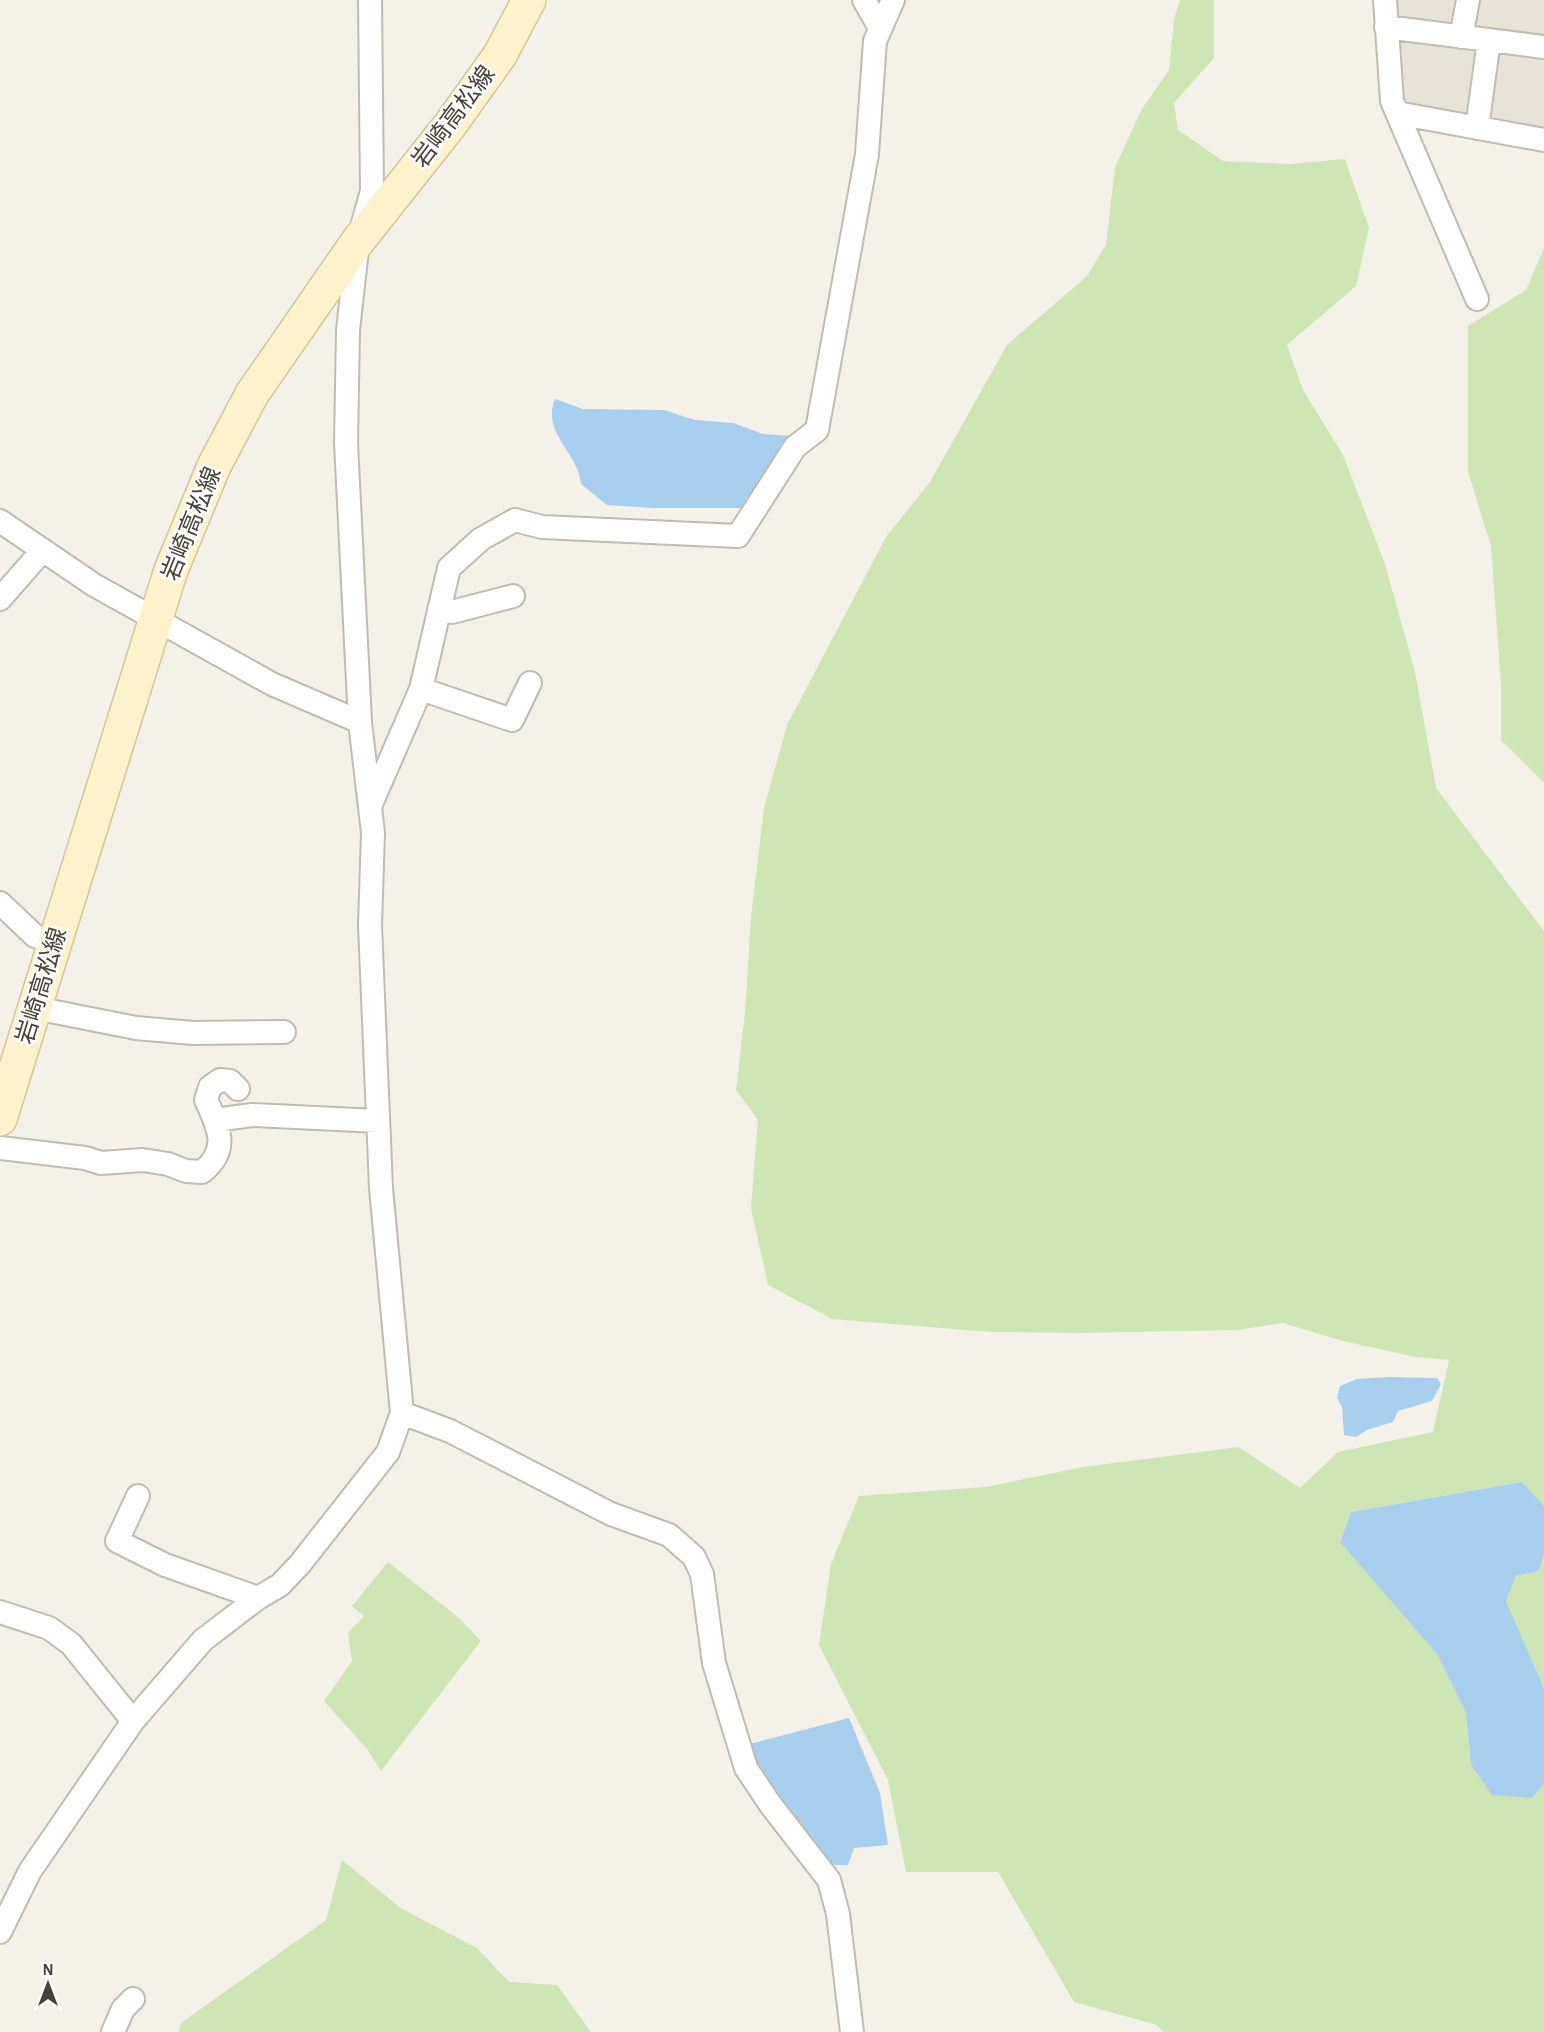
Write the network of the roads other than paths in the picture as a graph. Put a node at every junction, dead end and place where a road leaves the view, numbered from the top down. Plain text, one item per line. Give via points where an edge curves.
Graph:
1 (370, 0) edge
2 (529, 0) edge
3 (864, 0) edge
4 (893, 0) edge
5 (1385, 0) edge
6 (1468, 0) edge
7 (1386, 27) junction
8 (880, 28) junction
9 (1461, 37) junction
10 (1489, 40) junction
11 (1544, 46) edge
12 (1397, 113) junction
13 (1477, 128) junction
14 (1544, 140) edge
15 (358, 241) junction
16 (1477, 299) dead end
17 (0, 521) edge
18 (43, 550) junction
19 (513, 596) dead end
20 (0, 599) edge
21 (439, 610) junction
22 (156, 619) junction
23 (530, 683) dead end
24 (421, 689) junction
25 (360, 723) junction
26 (370, 805) junction
27 (0, 903) edge
28 (56, 942) junction
29 (35, 1008) junction
30 (284, 1032) dead end
31 (238, 1089) dead end
32 (0, 1119) edge
33 (215, 1120) junction
34 (378, 1121) junction
35 (0, 1148) edge
36 (402, 1413) junction
37 (138, 1496) dead end
38 (258, 1598) junction
39 (0, 1612) edge
40 (133, 1721) junction
41 (0, 1932) edge
42 (133, 1999) dead end
43 (113, 2032) edge
44 (852, 2032) edge

1 - 15 street via 372,191
2 - 15 main road, 岩崎高松線 via 500,55
3 - 8 street
4 - 8 street
5 - 7 street
6 - 9 street
7 - 9 street
7 - 12 street via 1392,101
8 - 21 street via 875,41 867,154 817,430 795,447 738,536 542,527 515,520 481,539 449,568
9 - 10 street
10 - 11 street
10 - 13 street
12 - 13 street
12 - 16 street
13 - 14 street
15 - 22 main road, 岩崎高松線 via 252,394 214,466 171,570
15 - 25 street via 346,378 348,503
17 - 18 street
18 - 20 street
18 - 22 street via 94,585
19 - 21 street via 452,612
21 - 24 street
22 - 25 street via 272,684
22 - 28 main road, 岩崎高松線
23 - 24 street via 512,720
24 - 26 street
25 - 26 street
26 - 34 street via 373,833 369,925
27 - 28 street via 35,936
28 - 29 main road, 岩崎高松線
29 - 30 street via 136,1028 193,1033
29 - 32 main road, 岩崎高松線
31 - 33 street via 230,1081 220,1080 210,1087 206,1100
33 - 34 street via 252,1114
33 - 35 street via 220,1145 215,1162 202,1172 143,1160 101,1163
34 - 36 street
36 - 38 street via 388,1452 360,1489 280,1585
36 - 44 street via 450,1431 611,1514 669,1535 694,1557 702,1574 714,1663 746,1768 829,1880 838,1914
37 - 38 street via 117,1540 165,1565
38 - 40 street via 203,1640
39 - 40 street via 49,1628 71,1644
40 - 41 street via 30,1871
42 - 43 street via 123,2009

